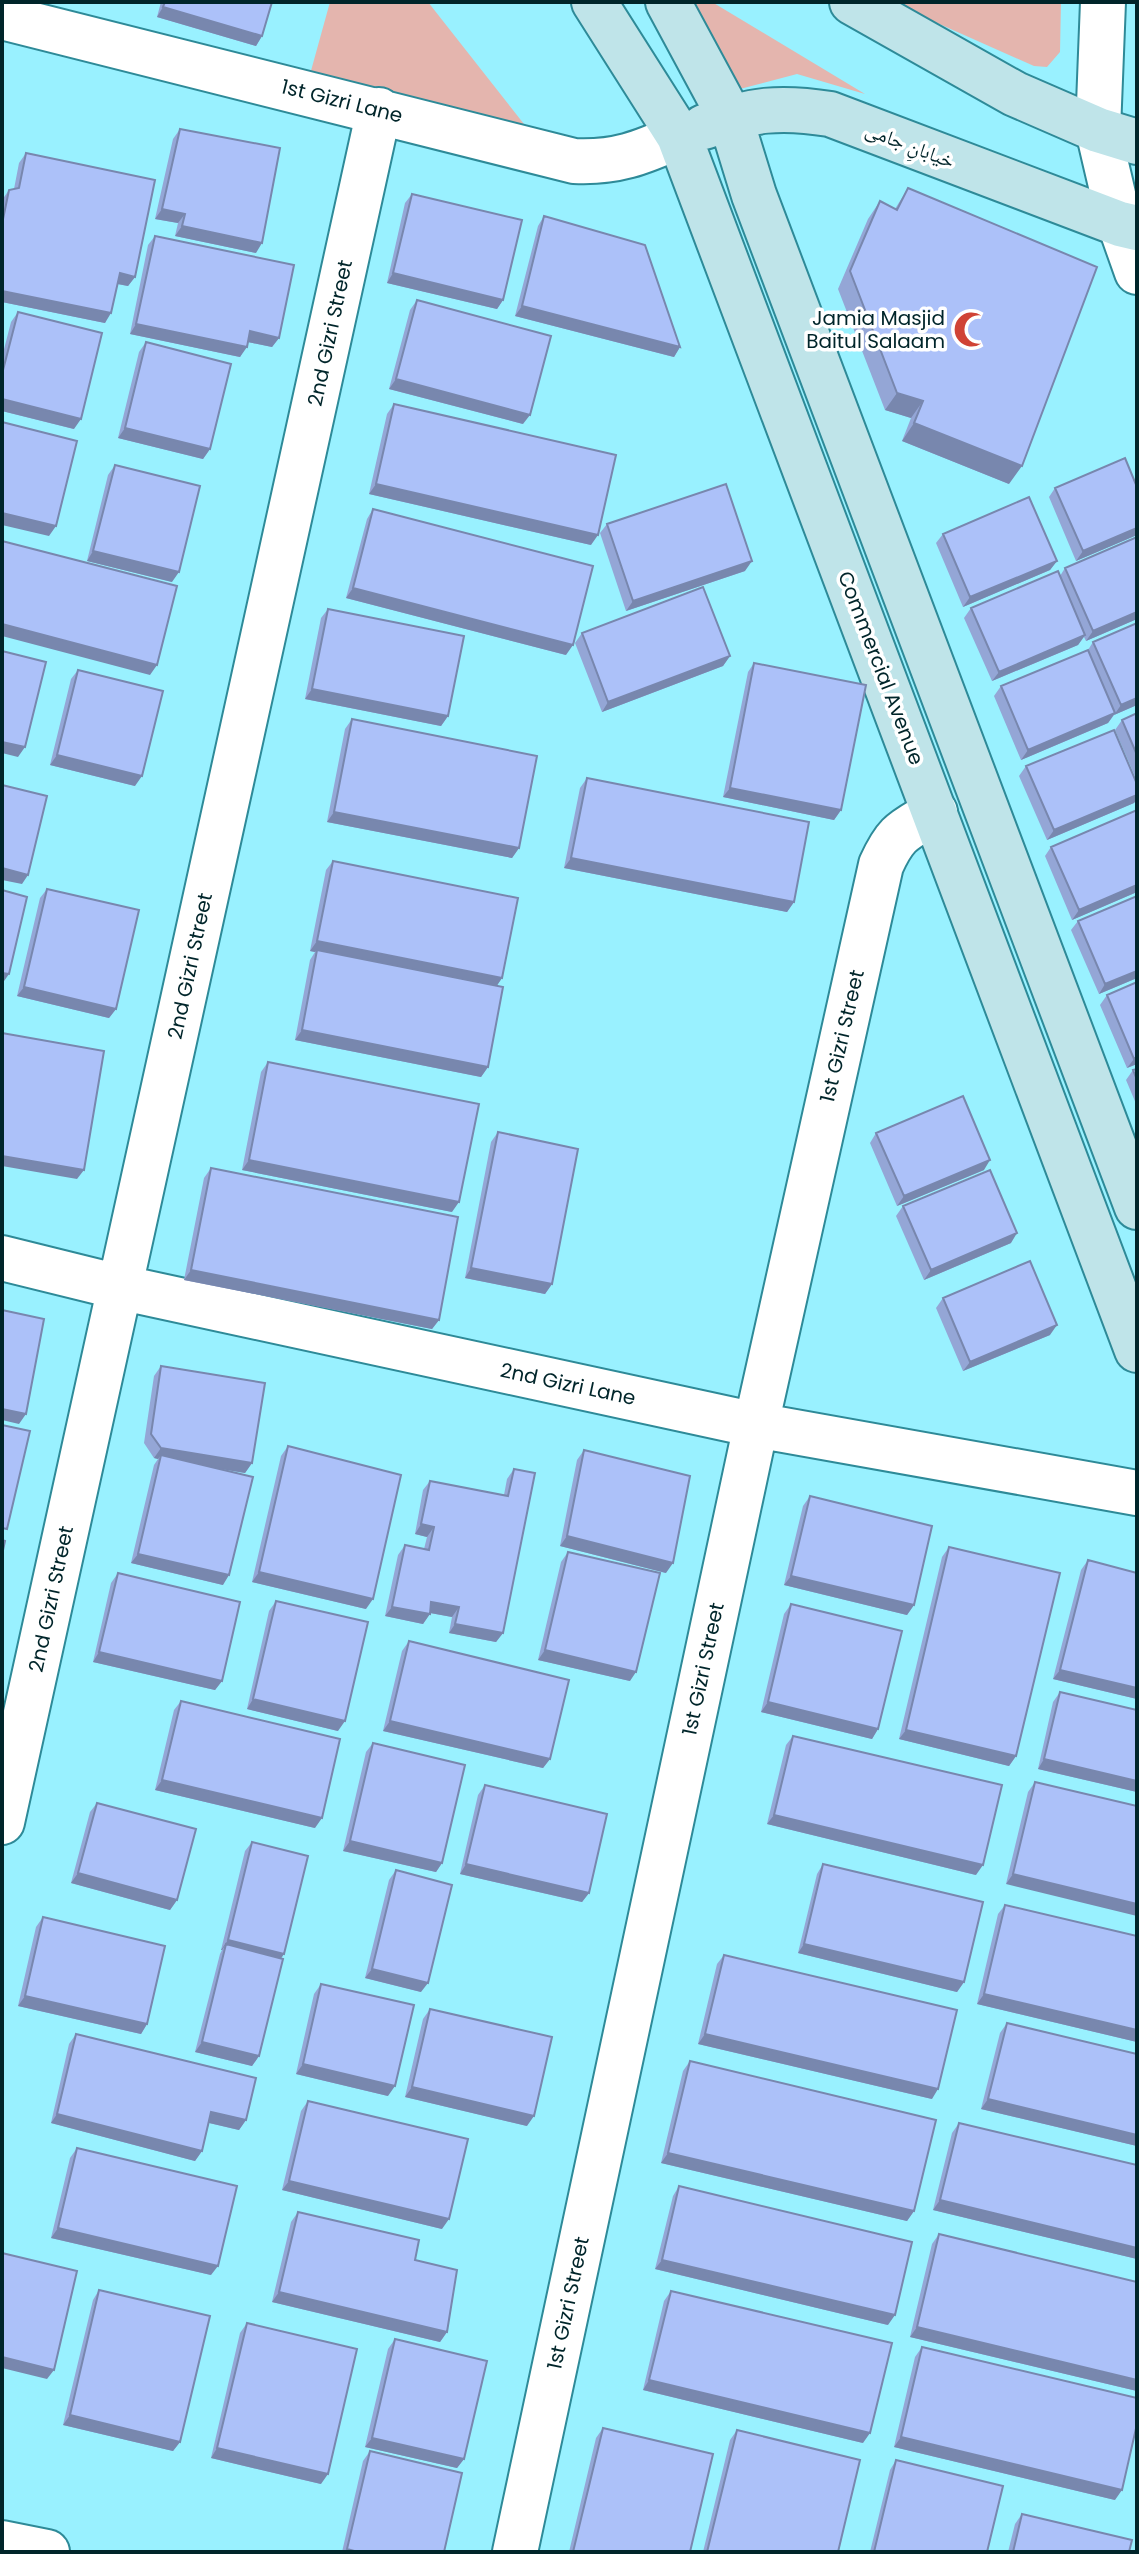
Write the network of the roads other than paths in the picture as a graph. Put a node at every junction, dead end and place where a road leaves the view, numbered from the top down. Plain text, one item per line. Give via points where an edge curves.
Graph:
1 (594, 2) edge
2 (668, 2) edge
3 (852, 2) edge
4 (1103, 2) edge
5 (2, 17) edge
6 (379, 110) junction
7 (730, 117) junction
8 (679, 136) junction
9 (1117, 136) edge
10 (1128, 226) edge
11 (1137, 272) edge
12 (935, 812) junction
13 (1137, 1207) edge
14 (2, 1258) edge
15 (119, 1287) junction
16 (1137, 1350) edge
17 (756, 1425) junction
18 (1137, 1493) edge
19 (2, 1822) edge
20 (2, 2543) edge
21 (47, 2552) edge
22 (515, 2552) edge

1 - 8 main road, Commercial Avenue
2 - 7 main road
3 - 9 main road via 1015,94
4 - 9 street
5 - 6 street, 1st Gizri Lane
6 - 8 street, 1st Gizri Lane via 574,161 632,157
6 - 15 street, 2nd Gizri Street
7 - 8 main road, خیابانِ جامی
7 - 10 main road, خیابانِ جامی via 793,108 830,114
7 - 13 main road via 754,195
8 - 12 main road, Commercial Avenue
9 - 10 street
10 - 11 street
12 - 16 main road, Commercial Avenue
12 - 17 street, 1st Gizri Street via 892,840 881,865
14 - 15 street, 2nd Gizri Lane
15 - 17 street, 2nd Gizri Lane
15 - 19 street, 2nd Gizri Street
17 - 18 street, 2nd Gizri Lane
17 - 22 street, 1st Gizri Street
20 - 21 street

